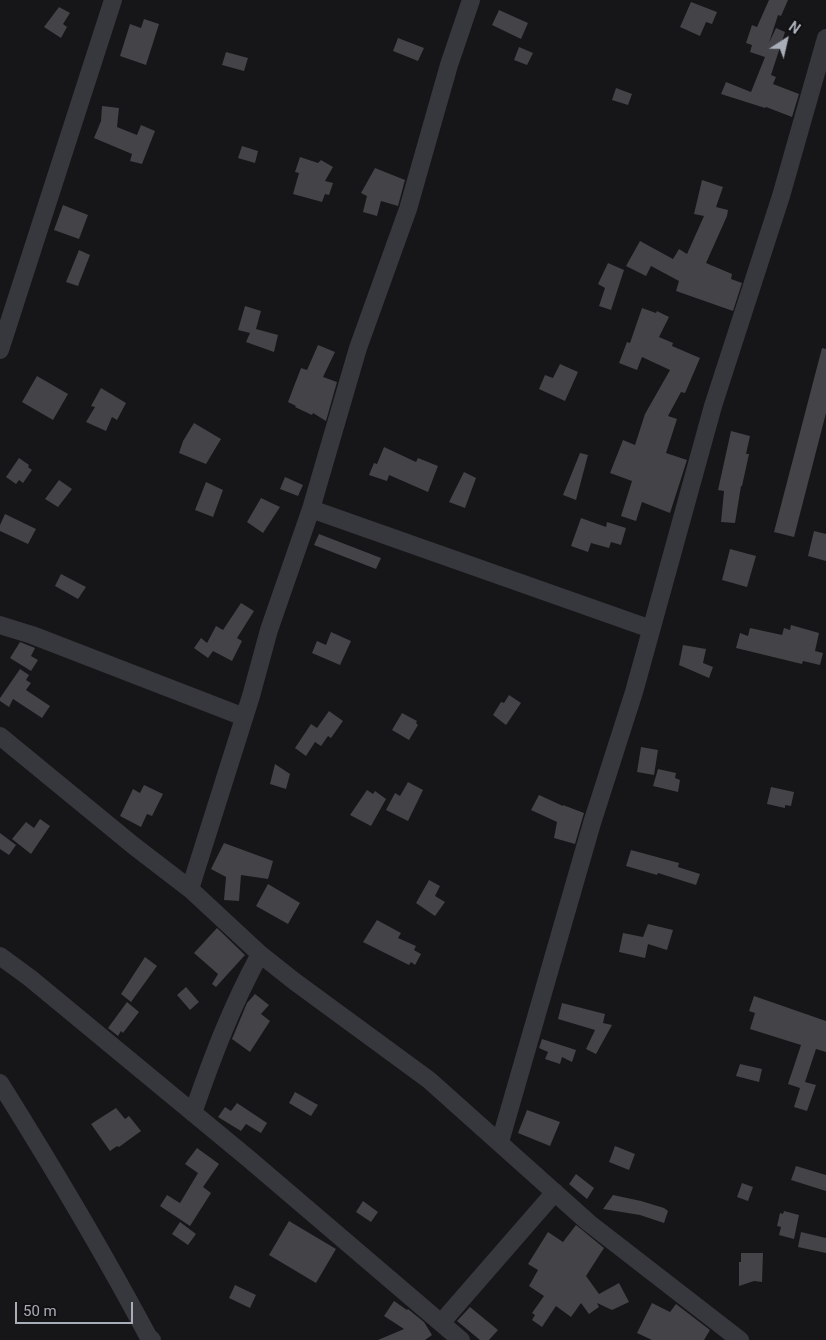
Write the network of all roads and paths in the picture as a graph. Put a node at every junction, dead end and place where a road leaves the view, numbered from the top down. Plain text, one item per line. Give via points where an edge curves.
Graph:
1 (113, 0) edge
2 (471, 0) edge
3 (826, 38) edge
4 (0, 350) edge
5 (311, 509) junction
6 (0, 624) edge
7 (651, 629) junction
8 (244, 716) junction
9 (0, 736) edge
10 (190, 888) junction
11 (260, 954) junction
12 (0, 956) edge
13 (0, 1083) edge
14 (193, 1113) junction
15 (500, 1142) junction
16 (555, 1192) junction
17 (441, 1323) junction
18 (152, 1340) edge
19 (461, 1340) edge
20 (740, 1340) edge

1 - 4 street
2 - 5 street via 408,209 358,348
3 - 7 street via 781,196 712,406
5 - 7 street
5 - 8 street
6 - 8 street
7 - 15 street
8 - 10 street
9 - 10 street
10 - 11 street
11 - 14 street via 215,1050
11 - 15 street via 429,1080
12 - 14 street
13 - 18 street
14 - 17 street
15 - 16 street
16 - 17 street
16 - 20 street via 589,1223
17 - 19 street

